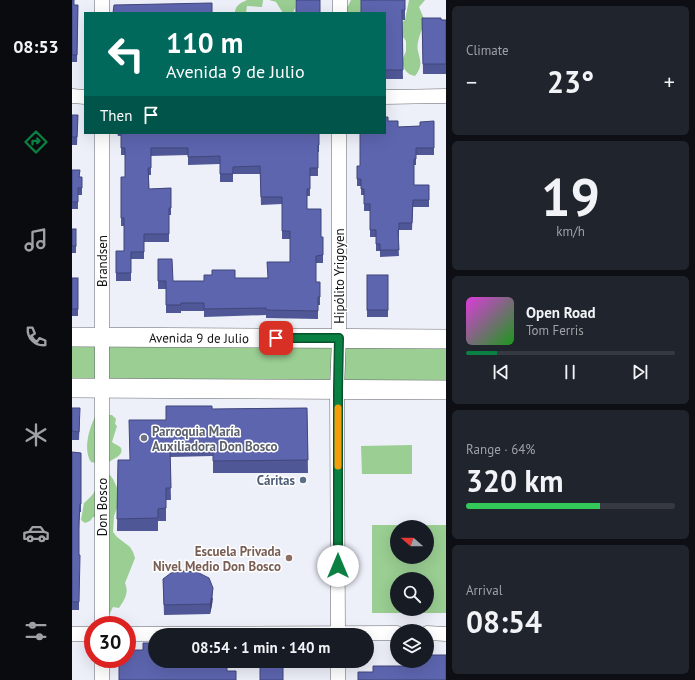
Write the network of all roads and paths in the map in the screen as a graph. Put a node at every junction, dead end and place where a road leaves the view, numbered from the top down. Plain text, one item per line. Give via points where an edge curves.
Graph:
1 (102, 0) edge
2 (340, 0) edge
3 (102, 12) edge
4 (340, 12) edge
5 (72, 96) edge
6 (386, 96) edge
7 (446, 96) edge
8 (84, 97) edge
9 (102, 134) edge
10 (339, 134) edge
11 (72, 337) edge
12 (102, 338) junction
13 (339, 338) junction
14 (446, 339) edge
15 (72, 388) edge
16 (102, 388) junction
17 (338, 389) junction
18 (446, 390) edge
19 (102, 616) edge
20 (338, 628) edge
21 (374, 633) edge
22 (390, 633) edge
23 (434, 633) edge
24 (72, 634) edge
25 (84, 634) edge
26 (136, 634) edge
27 (148, 634) edge
28 (446, 634) edge
29 (102, 668) edge
30 (338, 668) edge
31 (102, 680) edge
32 (338, 680) edge

1 - 3 street
2 - 4 street
5 - 8 street
6 - 7 street
9 - 12 street, Brandsen
10 - 13 street, Hipólito Yrigoyen
11 - 12 main road, Avenida 9 de Julio
12 - 13 main road, Avenida 9 de Julio
12 - 16 street, Brandsen
13 - 14 main road, Avenida 9 de Julio
13 - 17 street, Hipólito Yrigoyen
15 - 16 main road
16 - 17 main road
16 - 19 street, Don Bosco
17 - 18 main road
17 - 20 street, Hipólito Yrigoyen
21 - 22 street
23 - 28 street
24 - 25 street
26 - 27 street
29 - 31 street
30 - 32 street

